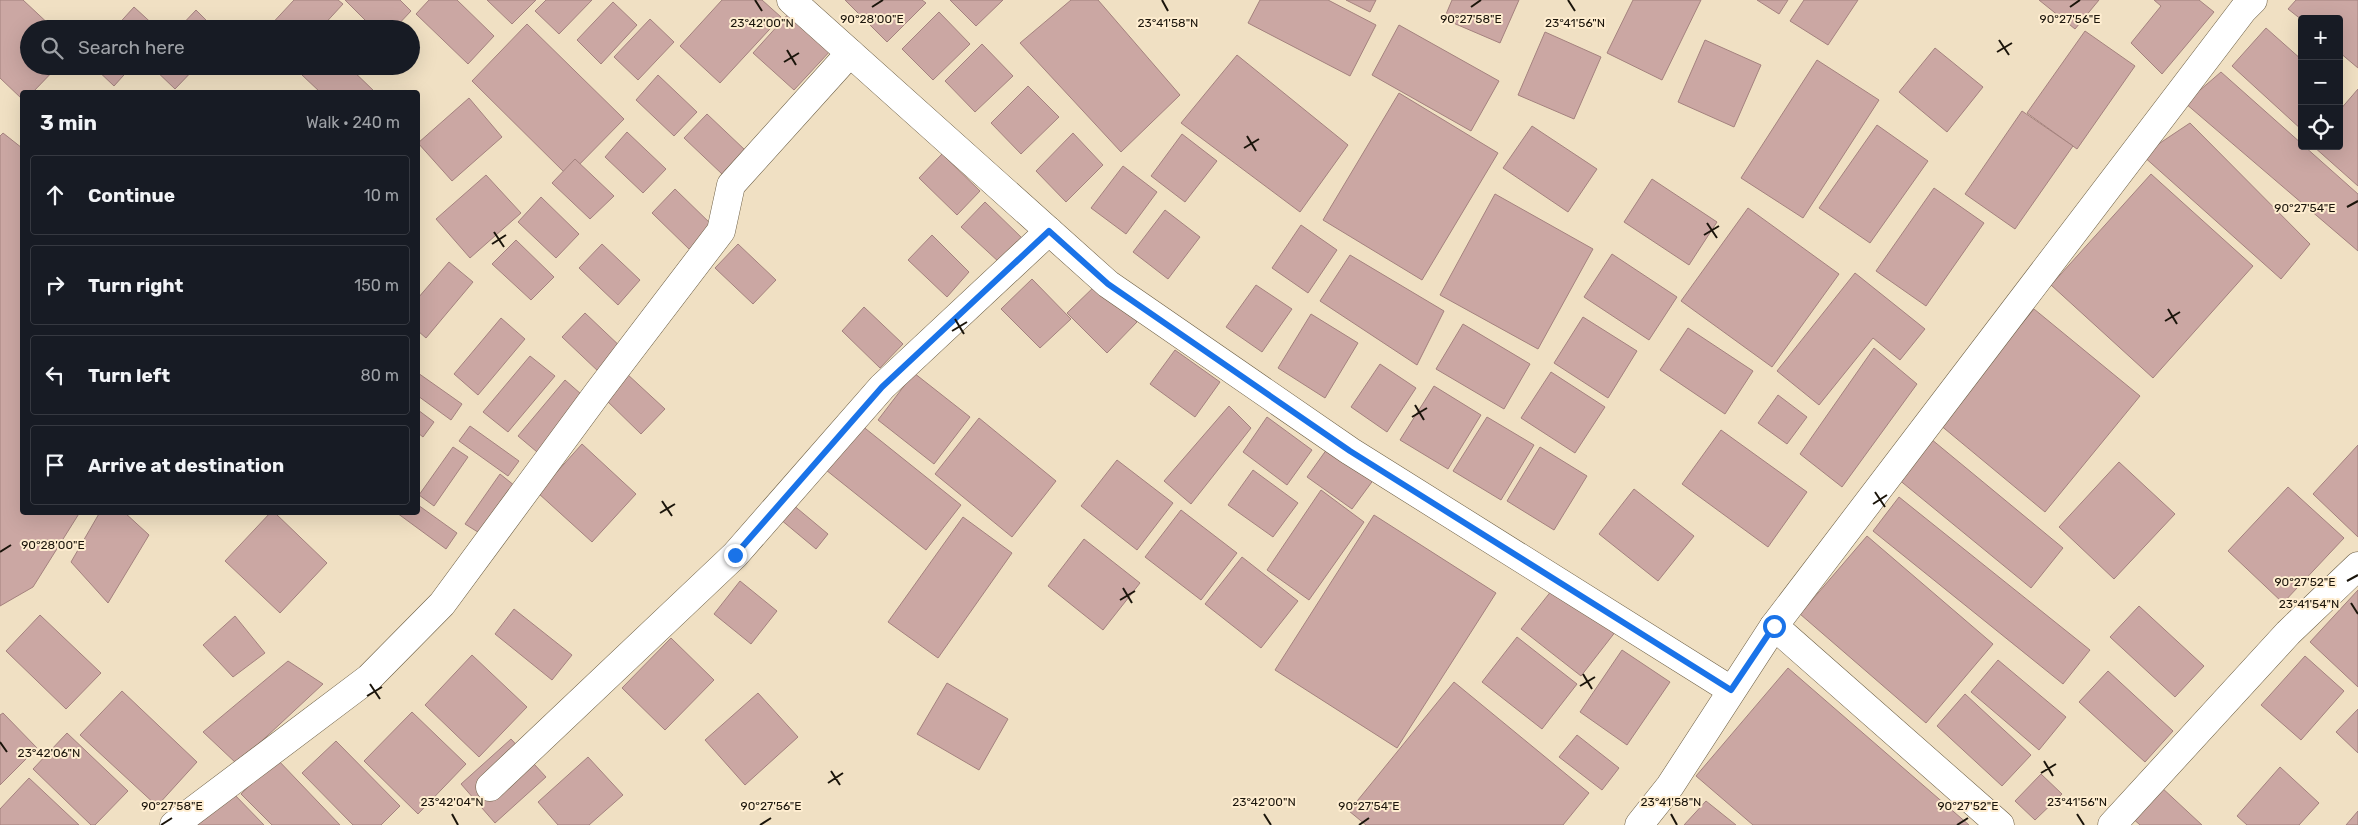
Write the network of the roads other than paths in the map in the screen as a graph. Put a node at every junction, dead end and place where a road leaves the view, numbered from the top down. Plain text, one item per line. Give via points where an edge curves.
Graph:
1 (790, 0) edge
2 (2240, 3) edge
3 (850, 53) junction
4 (1049, 231) junction
5 (2358, 566) edge
6 (1774, 626) junction
7 (1731, 690) junction
8 (490, 787) dead end
9 (174, 825) edge
10 (1639, 825) edge
11 (2000, 825) edge
12 (2112, 825) edge

1 - 3 street
2 - 6 street
3 - 4 street
3 - 9 street via 731,185 721,231 442,604 369,678
4 - 7 street via 1108,284 1350,451
4 - 8 street via 882,387 735,555
5 - 12 street via 2288,633
6 - 7 street
6 - 11 street
7 - 10 street via 1670,786

